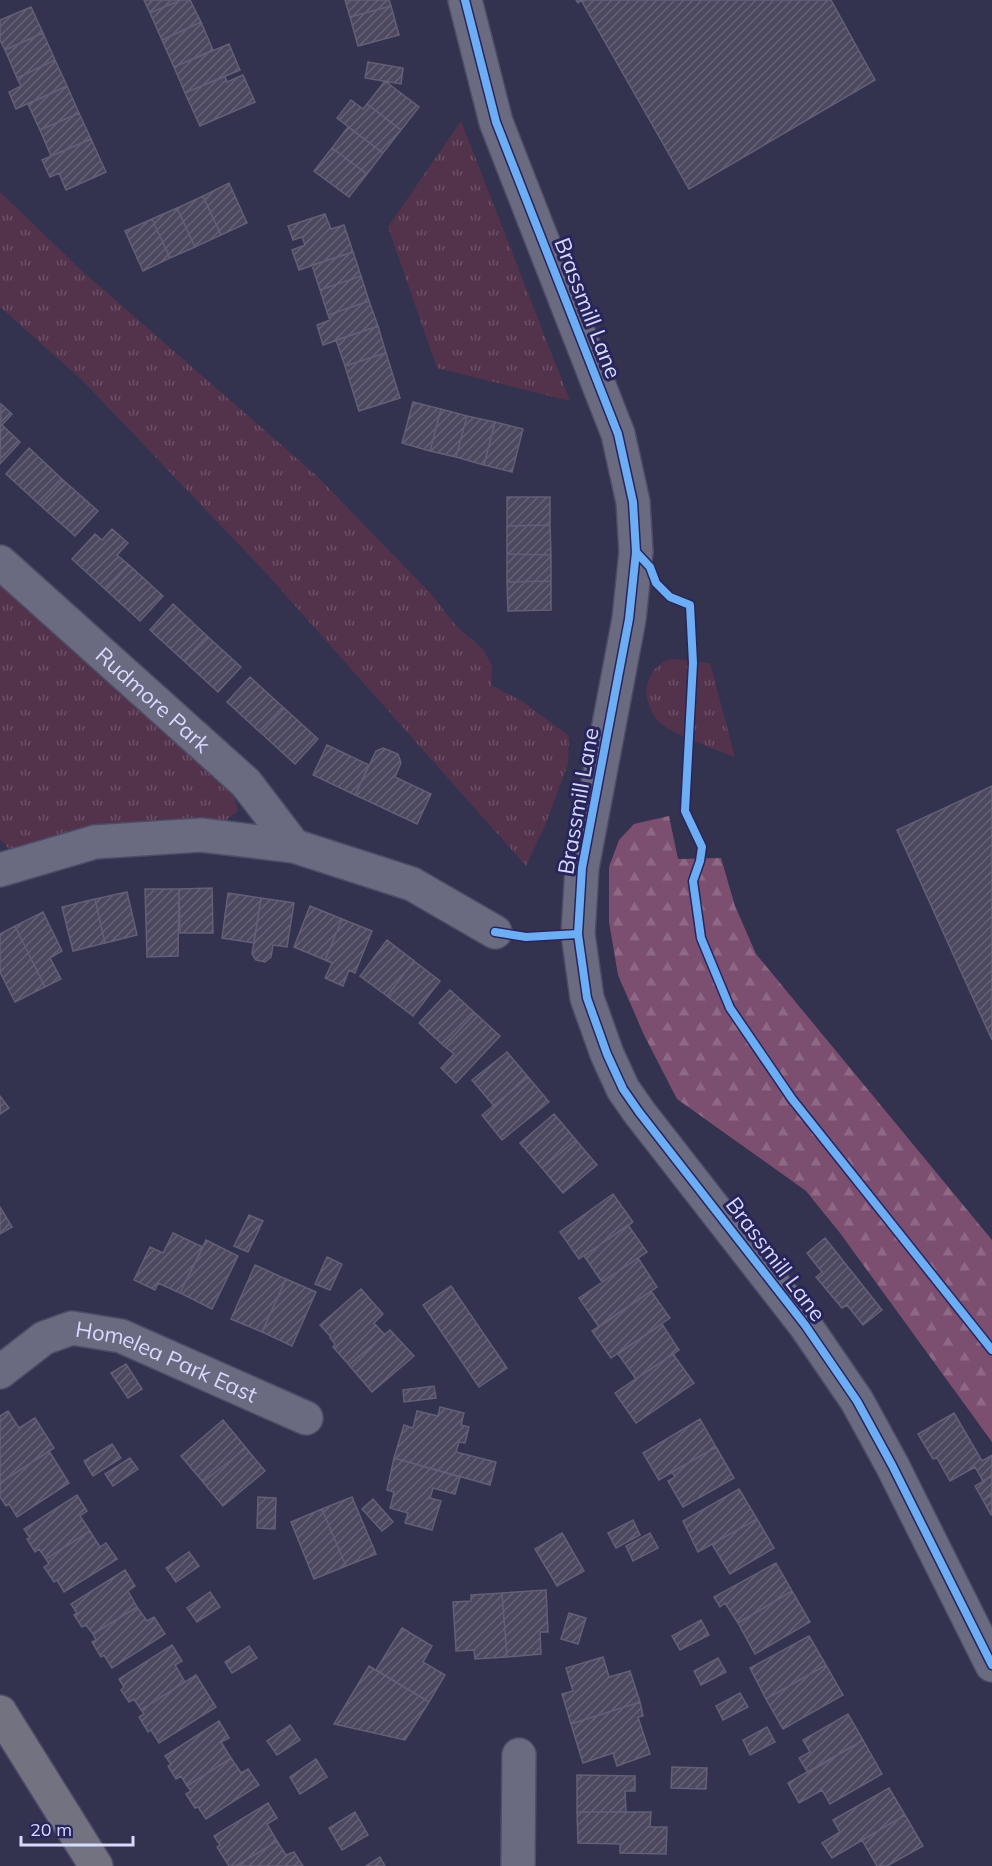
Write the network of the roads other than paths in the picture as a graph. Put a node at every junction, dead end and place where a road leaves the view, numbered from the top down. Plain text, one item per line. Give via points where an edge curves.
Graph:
1 (465, 0) edge
2 (0, 562) edge
3 (294, 846) junction
4 (1, 868) edge
5 (495, 932) dead end
6 (0, 1372) edge
7 (306, 1418) dead end
8 (992, 1665) edge
9 (0, 1712) edge
10 (519, 1755) dead end
11 (96, 1866) edge
12 (518, 1866) edge

1 - 8 street, Brassmill Lane via 496,122 618,434 633,502 636,552 629,620 582,868 578,934 587,998 623,1089 805,1325 857,1401
2 - 3 street, Rudmore Park via 246,783
3 - 4 street via 201,835 95,842
3 - 5 street via 412,884
6 - 7 street, Homelea Park East via 44,1338 72,1328 82,1329 121,1335
9 - 11 main road
10 - 12 street

